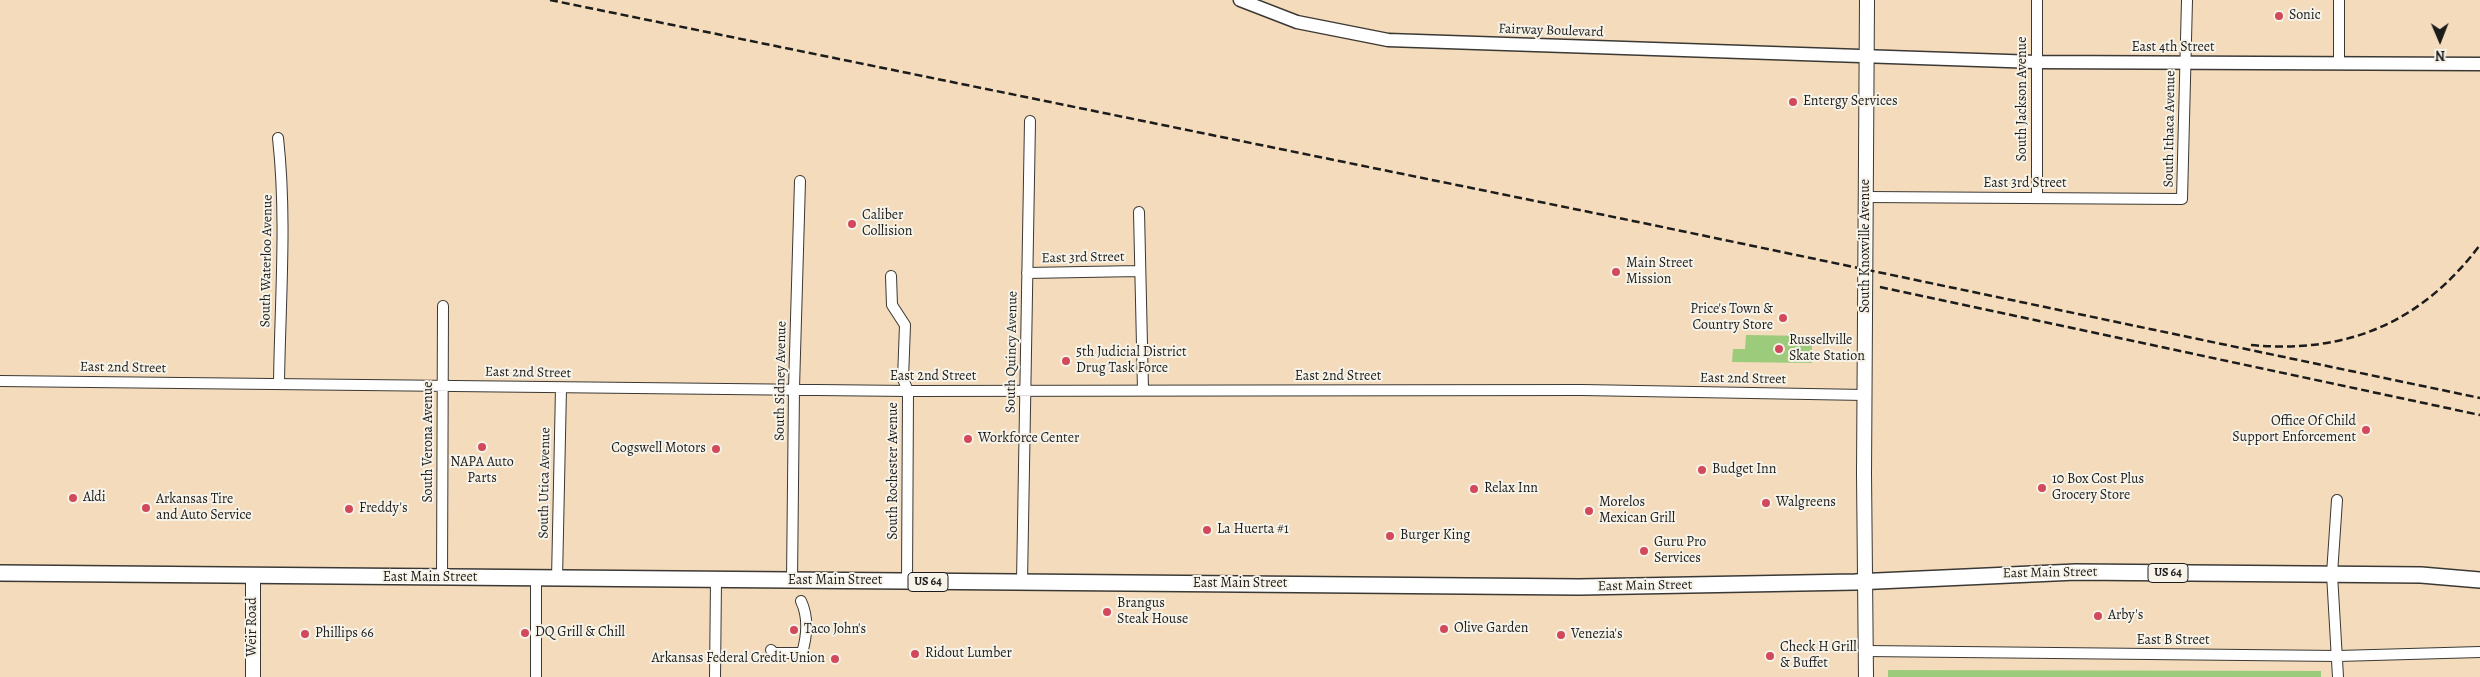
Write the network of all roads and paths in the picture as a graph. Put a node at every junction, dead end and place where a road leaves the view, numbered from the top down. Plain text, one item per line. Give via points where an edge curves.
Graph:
1 (1240, 0) edge
2 (1867, 0) edge
3 (2037, 0) edge
4 (2187, 0) edge
5 (2340, 0) edge
6 (1866, 58) junction
7 (2037, 62) junction
8 (2185, 63) junction
9 (2339, 64) junction
10 (2480, 64) edge
11 (1030, 121) dead end
12 (278, 138) dead end
13 (800, 181) dead end
14 (1867, 197) junction
15 (2037, 198) junction
16 (2182, 199) joint
17 (1139, 212) dead end
18 (1139, 271) junction
19 (1027, 273) junction
20 (891, 276) dead end
21 (443, 306) dead end
22 (0, 381) edge
23 (279, 384) junction
24 (443, 386) junction
25 (561, 388) junction
26 (794, 388) junction
27 (1026, 390) junction
28 (1143, 390) junction
29 (908, 391) junction
30 (1865, 394) junction
31 (2337, 500) dead end
32 (0, 573) edge
33 (2332, 574) junction
34 (253, 577) junction
35 (442, 578) junction
36 (536, 579) junction
37 (557, 579) junction
38 (716, 580) junction
39 (2480, 580) edge
40 (792, 581) junction
41 (1866, 581) junction
42 (907, 582) junction
43 (1022, 582) junction
44 (801, 601) dead end
45 (771, 650) dead end
46 (1866, 651) junction
47 (2480, 652) edge
48 (2338, 656) junction
49 (253, 677) edge
50 (536, 677) edge
51 (715, 677) edge
52 (1866, 677) edge
53 (2338, 677) edge

1 - 6 street, Fairway Boulevard via 1297,22 1388,40
2 - 6 main road, South Knoxville Avenue
3 - 7 street, South Jackson Avenue
4 - 8 street, South Ithaca Avenue
5 - 9 street
6 - 7 street, East 4th Street
6 - 14 main road, South Knoxville Avenue
7 - 8 street, East 4th Street
7 - 15 street, South Jackson Avenue
8 - 9 street, East 4th Street
8 - 16 street, South Ithaca Avenue
9 - 10 street, East 4th Street
11 - 19 street, South Quincy Avenue
12 - 23 street, South Waterloo Avenue via 282,226
13 - 26 street, South Sidney Avenue
14 - 15 street, East 3rd Street
14 - 30 main road, South Knoxville Avenue
15 - 16 street, East 3rd Street
17 - 18 street
18 - 19 street, East 3rd Street
18 - 28 street
19 - 27 street, South Quincy Avenue
20 - 29 street, South Rochester Avenue via 892,305 905,325 903,379
21 - 24 street, South Verona Avenue
22 - 23 street, East 2nd Street
23 - 24 street, East 2nd Street
24 - 25 street, East 2nd Street
24 - 35 street, South Verona Avenue
25 - 26 street, East 2nd Street
25 - 37 street, South Utica Avenue
26 - 29 street, East 2nd Street
26 - 40 street, South Sidney Avenue
27 - 28 street, East 2nd Street
27 - 29 street, East 2nd Street
27 - 43 street, South Quincy Avenue
28 - 30 street, East 2nd Street
29 - 42 street, South Rochester Avenue
30 - 41 main road, South Knoxville Avenue
31 - 33 street
32 - 34 main road, East Main Street / US 64
33 - 39 main road, East Main Street / US 64 via 2421,575
33 - 41 main road, East Main Street / US 64 via 2066,572
33 - 48 street
34 - 35 main road, East Main Street / US 64
34 - 49 main road, Weir Road
35 - 36 main road, East Main Street / US 64
36 - 37 main road, East Main Street / US 64
36 - 50 street
37 - 38 main road, East Main Street / US 64
38 - 40 main road, East Main Street / US 64
38 - 51 street
40 - 42 main road, East Main Street / US 64
41 - 43 main road, East Main Street / US 64 via 1579,587
41 - 46 main road, South Knoxville Avenue
42 - 43 main road, East Main Street / US 64
44 - 45 street via 806,612 802,653 774,653
46 - 48 street, East B Street
46 - 52 main road, South Knoxville Avenue
47 - 48 street, East B Street
48 - 53 street

